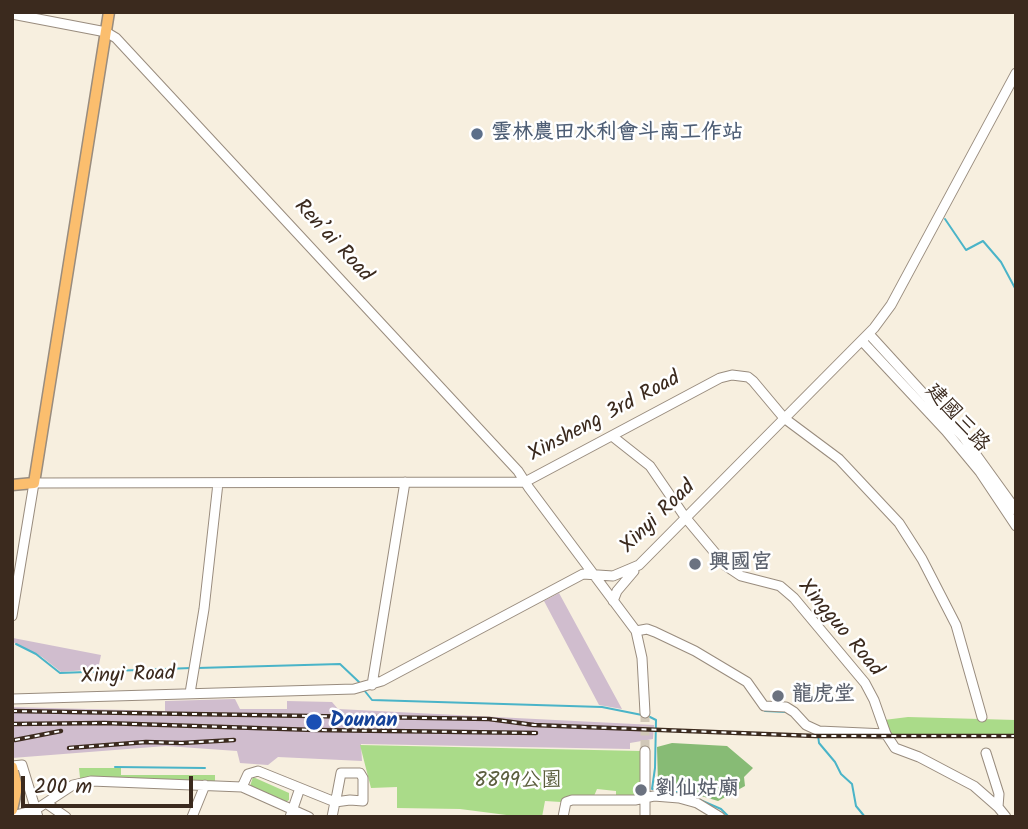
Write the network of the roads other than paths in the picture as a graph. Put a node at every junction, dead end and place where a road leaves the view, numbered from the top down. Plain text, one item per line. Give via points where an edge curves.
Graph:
1 (109, 12) edge
2 (12, 14) edge
3 (106, 32) junction
4 (1016, 74) edge
5 (865, 338) junction
6 (784, 418) junction
7 (612, 436) junction
8 (405, 482) junction
9 (525, 482) junction
10 (34, 483) junction
11 (218, 483) junction
12 (12, 485) edge
13 (1016, 510) edge
14 (685, 517) junction
15 (1016, 526) edge
16 (639, 565) junction
17 (592, 574) junction
18 (613, 601) junction
19 (12, 616) edge
20 (636, 631) junction
21 (372, 685) junction
22 (190, 693) junction
23 (12, 699) edge
24 (645, 713) tunnel mouth
25 (982, 717) dead end
26 (886, 734) junction
27 (645, 751) tunnel mouth
28 (986, 752) dead end
29 (12, 767) edge
30 (205, 785) junction
31 (242, 787) junction
32 (300, 788) junction
33 (645, 797) junction
34 (46, 803) junction
35 (998, 807) junction
36 (12, 810) edge
37 (291, 813) edge
38 (34, 815) edge
39 (12, 816) edge
40 (66, 817) edge
41 (192, 817) edge
42 (309, 817) edge
43 (332, 817) edge
44 (563, 817) edge
45 (645, 817) edge
46 (720, 817) edge
47 (1006, 817) edge

1 - 3 main road
2 - 3 street
3 - 9 street, Ren’ai Road
3 - 10 main road
4 - 5 street, Xinyi Road via 891,305
5 - 6 street, Xinyi Road
5 - 13 street, 建國三路 via 964,438
5 - 15 street, 建國三路 via 981,472
6 - 7 street, Xinsheng 3rd Road via 753,381 733,375
6 - 14 street, Xinyi Road
6 - 25 street, Xinsheng 3rd Road via 839,459 905,532 956,625
7 - 9 street, Xinsheng 3rd Road
7 - 14 street, Xingguo Road via 650,467
8 - 9 street, Xinsheng 3rd Road
8 - 11 street, Xinsheng 3rd Road
8 - 21 street
9 - 17 street, Ren’ai Road
10 - 11 street, Xinsheng 3rd Road
10 - 12 main road, Xinsheng 3rd Road
10 - 19 street
11 - 22 street
14 - 16 street, Xinyi Road
14 - 26 street, Xingguo Road via 731,570 780,586 794,598 865,683
16 - 17 street, Xinyi Road via 614,576
16 - 18 street
17 - 18 street, Ren’ai Road
17 - 21 street, Xinyi Road via 547,592
18 - 20 street, Ren’ai Road
20 - 24 street
20 - 26 street via 647,629 695,651 747,682 764,706 786,707 819,731
21 - 22 street, Xinyi Road
22 - 23 street, Xinyi Road
26 - 35 street via 895,748 974,786
27 - 33 street
28 - 35 street via 999,794
29 - 36 main road via 17,786
29 - 38 street via 22,765
30 - 31 street
30 - 34 street via 83,782
30 - 41 street
31 - 32 street via 248,774 258,771
31 - 37 street
32 - 37 street
32 - 43 street via 335,803
33 - 44 street via 572,800 566,802
33 - 45 street
33 - 46 street via 679,798
34 - 38 street
34 - 40 street
35 - 47 street
37 - 42 street
38 - 39 street

